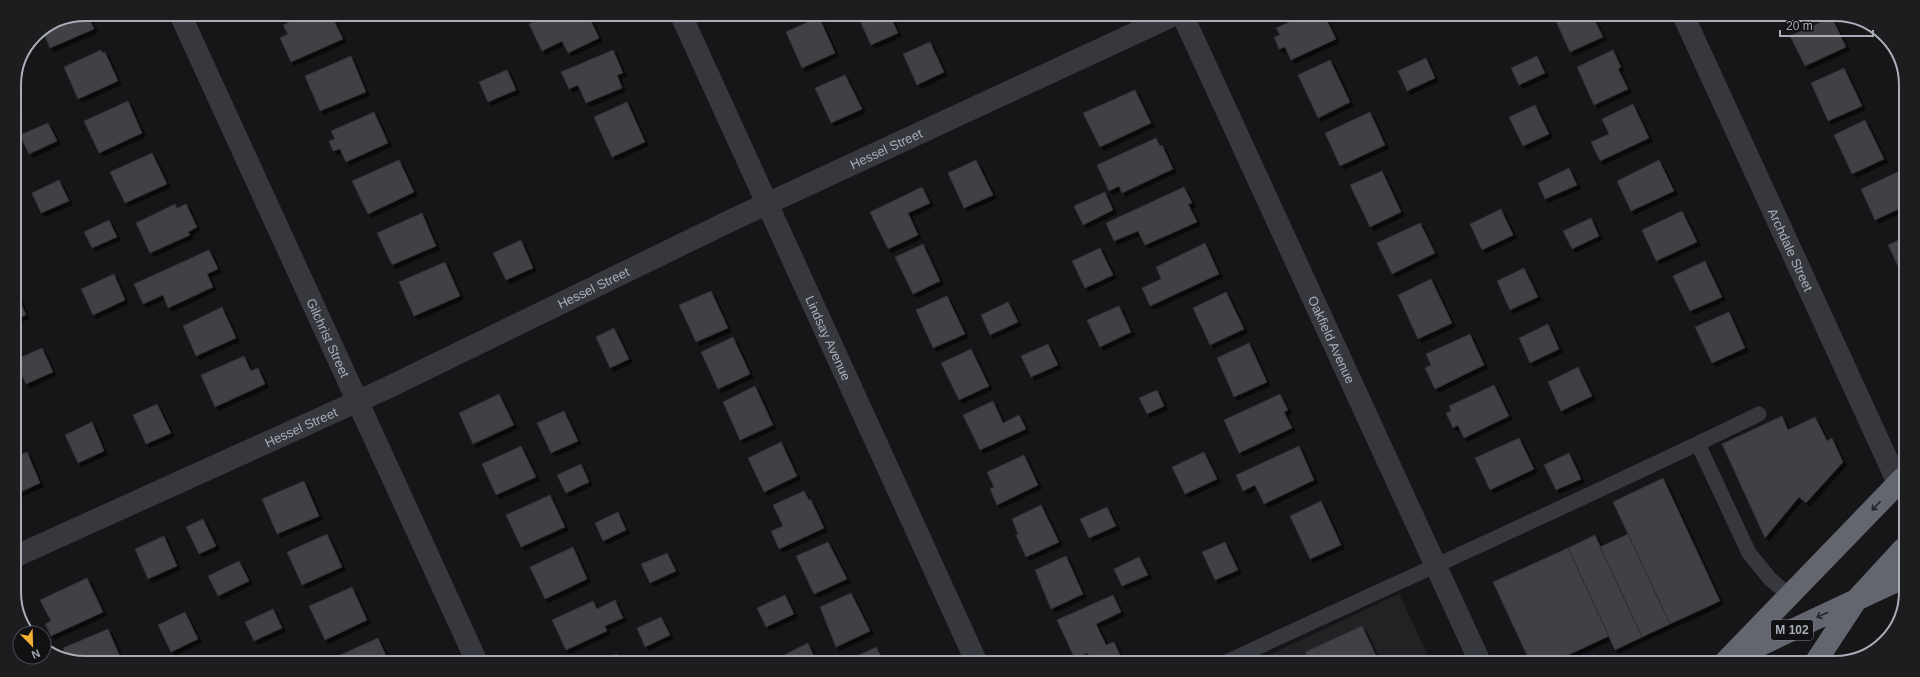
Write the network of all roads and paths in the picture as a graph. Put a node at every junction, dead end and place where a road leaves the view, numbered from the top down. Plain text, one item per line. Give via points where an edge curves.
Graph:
1 (183, 21) edge
2 (684, 21) edge
3 (1161, 21) edge
4 (1185, 21) edge
5 (1686, 21) edge
6 (768, 204) junction
7 (357, 402) junction
8 (1759, 414) dead end
9 (1698, 444) junction
10 (1899, 476) edge
11 (1899, 482) edge
12 (1899, 553) edge
13 (21, 554) edge
14 (1435, 564) junction
15 (1899, 580) edge
16 (1789, 596) junction
17 (1857, 598) junction
18 (474, 656) edge
19 (974, 656) edge
20 (1239, 656) edge
21 (1477, 656) edge
22 (1730, 656) edge
23 (1736, 656) edge
24 (1820, 656) edge

1 - 7 street, Gilchrist Street
2 - 6 street, Lindsay Avenue
3 - 6 street, Hessel Street
4 - 14 street, Oakfield Avenue
5 - 10 street, Archdale Street
6 - 7 street, Hessel Street
6 - 19 street, Lindsay Avenue
7 - 13 street, Hessel Street
7 - 18 street, Gilchrist Street
8 - 9 lane
9 - 14 lane
9 - 16 lane via 1749,553 1770,579
11 -> 16 highway
12 - 17 highway
14 - 20 lane
14 - 21 street, Oakfield Avenue
15 - 17 highway, M 102
16 - 22 highway
17 -> 23 highway, M 102
17 - 24 highway

